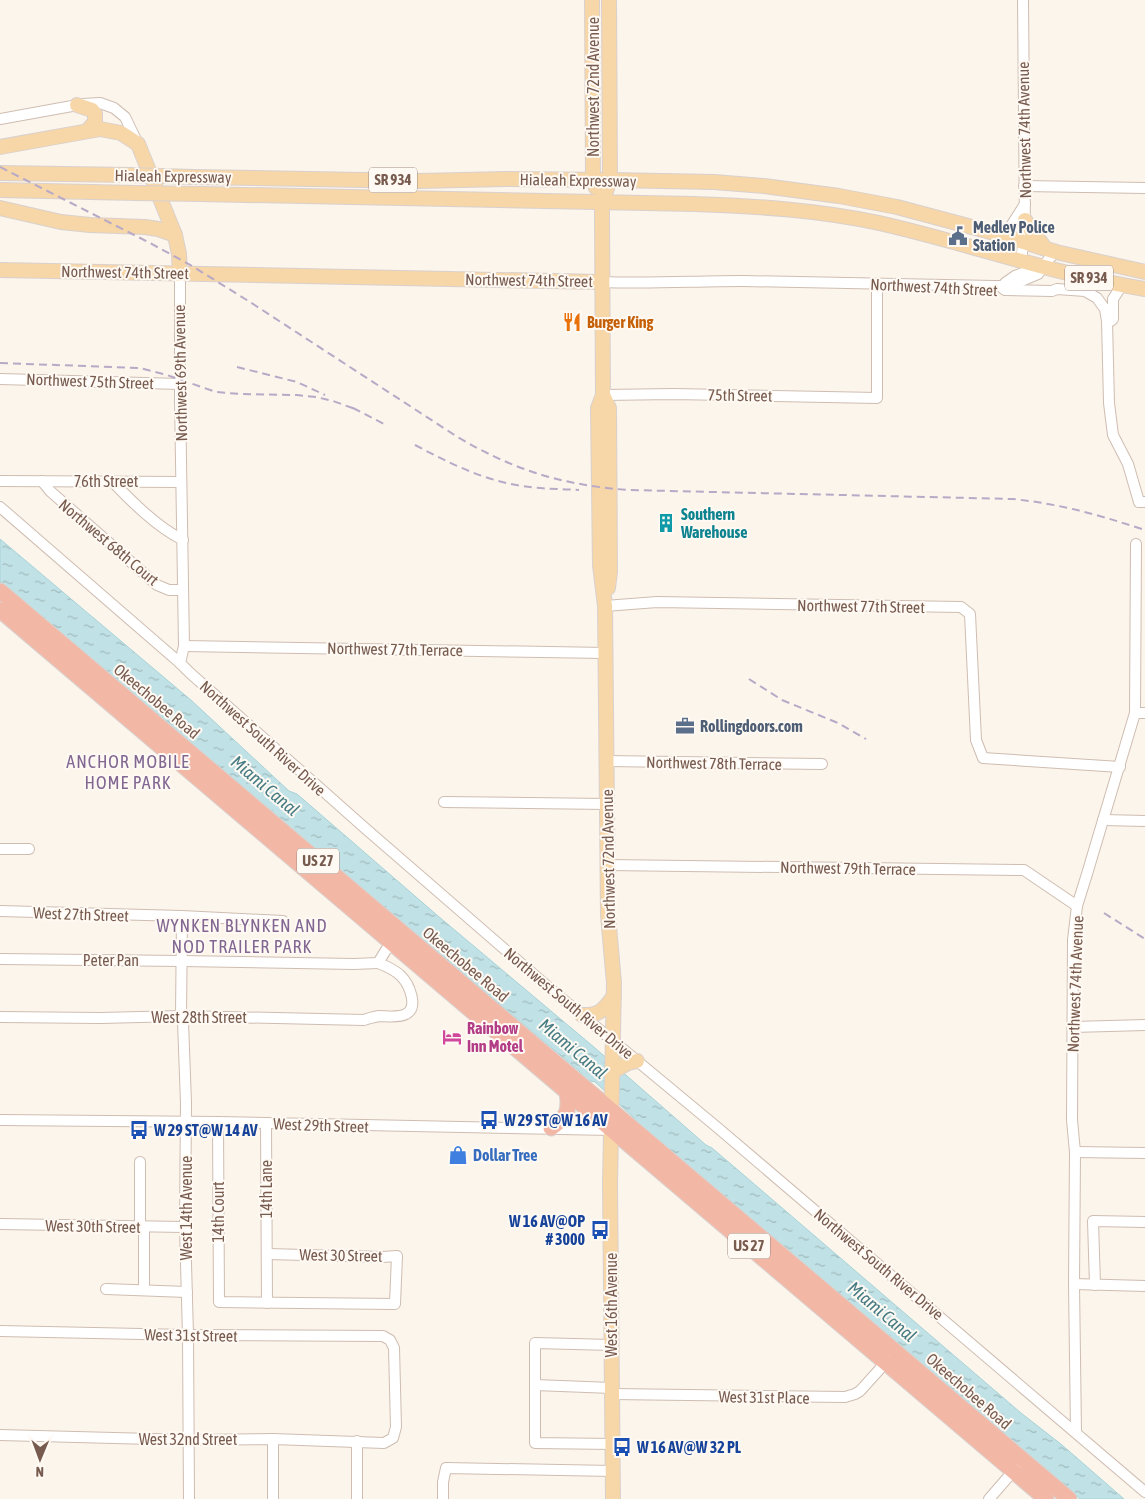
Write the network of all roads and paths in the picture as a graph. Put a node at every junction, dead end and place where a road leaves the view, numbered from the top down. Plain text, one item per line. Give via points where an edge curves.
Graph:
1 (592, 0) edge
2 (609, 0) edge
3 (1023, 0) edge
4 (592, 20) junction
5 (609, 74) junction
6 (77, 105) junction
7 (0, 119) edge
8 (88, 130) junction
9 (138, 144) junction
10 (0, 147) edge
11 (0, 173) edge
12 (593, 180) junction
13 (610, 180) junction
14 (1024, 186) junction
15 (1145, 188) edge
16 (0, 190) edge
17 (602, 202) junction
18 (1025, 204) junction
19 (0, 208) edge
20 (165, 210) junction
21 (1025, 220) junction
22 (145, 227) junction
23 (998, 234) junction
24 (175, 235) junction
25 (1024, 242) junction
26 (1050, 250) junction
27 (1021, 260) junction
28 (1043, 266) junction
29 (0, 270) edge
30 (1145, 272) edge
31 (180, 274) junction
32 (602, 282) junction
33 (877, 284) junction
34 (1007, 284) junction
35 (1122, 285) junction
36 (1057, 289) junction
37 (1145, 289) edge
38 (1107, 329) junction
39 (0, 379) edge
40 (180, 384) junction
41 (603, 395) junction
42 (0, 480) edge
43 (42, 481) junction
44 (112, 481) junction
45 (182, 482) junction
46 (1145, 502) edge
47 (0, 507) edge
48 (183, 540) junction
49 (1136, 544) dead end
50 (183, 590) junction
51 (2, 598) edge
52 (605, 606) junction
53 (184, 646) junction
54 (606, 653) junction
55 (180, 663) junction
56 (1140, 713) edge
57 (606, 761) junction
58 (822, 764) dead end
59 (1120, 767) junction
60 (444, 802) dead end
61 (607, 804) junction
62 (1103, 820) junction
63 (1145, 821) edge
64 (0, 849) edge
65 (29, 849) dead end
66 (608, 865) junction
67 (1077, 906) junction
68 (0, 911) edge
69 (182, 916) junction
70 (283, 921) dead end
71 (392, 944) junction
72 (0, 960) edge
73 (182, 961) junction
74 (378, 962) junction
75 (614, 996) junction
76 (582, 1015) junction
77 (0, 1016) edge
78 (181, 1016) junction
79 (1145, 1025) edge
80 (1073, 1027) junction
81 (613, 1040) junction
82 (632, 1062) junction
83 (612, 1066) junction
84 (567, 1092) junction
85 (613, 1106) junction
86 (0, 1120) edge
87 (186, 1122) junction
88 (218, 1122) junction
89 (266, 1123) junction
90 (551, 1128) junction
91 (612, 1130) junction
92 (1075, 1152) junction
93 (1145, 1153) edge
94 (140, 1162) dead end
95 (1145, 1222) edge
96 (0, 1224) edge
97 (142, 1227) junction
98 (185, 1227) junction
99 (267, 1254) junction
100 (1074, 1284) junction
101 (1095, 1284) junction
102 (1145, 1286) edge
103 (106, 1289) dead end
104 (144, 1290) junction
105 (187, 1292) junction
106 (267, 1303) junction
107 (0, 1331) edge
108 (188, 1335) junction
109 (612, 1345) junction
110 (891, 1357) junction
111 (536, 1385) junction
112 (612, 1391) junction
113 (1076, 1432) junction
114 (0, 1435) edge
115 (273, 1439) junction
116 (190, 1440) junction
117 (357, 1442) junction
118 (376, 1442) joint
119 (612, 1444) junction
120 (1018, 1466) junction
121 (613, 1471) junction
122 (1145, 1492) edge
123 (189, 1499) edge
124 (273, 1499) edge
125 (357, 1499) edge
126 (443, 1499) edge
127 (613, 1499) edge
128 (989, 1499) edge
129 (1046, 1499) edge
130 (1069, 1499) edge

1 - 4 main road, Northwest 72nd Avenue
2 - 5 main road, Northwest 72nd Avenue
3 - 14 street, Northwest 74th Avenue
4 - 5 main road via 600,32 602,67
4 - 12 main road, Northwest 72nd Avenue
5 - 13 main road, Northwest 72nd Avenue
6 - 7 street, Northwest 69th Avenue
6 - 8 main road via 95,114 95,122
6 - 9 street, Northwest 69th Avenue via 100,103 114,108 125,117
8 - 9 main road via 110,130
8 - 10 main road
9 - 20 main road, Northwest 69th Avenue
11 - 12 main road, Hialeah Expressway / SR 934, bridge via 429,181
12 - 13 main road, Hialeah Expressway / SR 934
12 - 17 main road, Northwest 72nd Avenue
13 - 17 main road, Northwest 72nd Avenue
13 - 23 main road, Hialeah Expressway / SR 934 via 731,183 808,191 896,207
14 - 15 street
14 - 18 street, Northwest 74th Avenue
16 - 17 main road, Hialeah Expressway / SR 934, bridge
17 - 27 main road, Hialeah Expressway / SR 934 via 746,206 830,214 879,223
17 - 32 main road, Northwest 72nd Avenue
18 - 21 street, Northwest 74th Avenue
18 - 23 street via 1011,226
19 - 22 main road via 67,223
20 - 22 main road via 156,221
20 - 24 main road, Northwest 69th Avenue
21 - 25 street, Northwest 74th Avenue
21 - 26 main road via 1034,235
22 - 24 main road
23 - 25 main road, Hialeah Expressway / SR 934
24 - 31 main road, Northwest 69th Avenue
25 - 26 main road, Hialeah Expressway / SR 934
25 - 27 street, Northwest 74th Avenue
26 - 28 street
26 - 30 main road, Hialeah Expressway / SR 934
27 - 28 main road, Hialeah Expressway / SR 934
28 - 34 street via 1015,276
28 - 35 main road, Hialeah Expressway / SR 934
29 - 31 main road, Northwest 74th Street
31 - 32 main road, Northwest 74th Street
31 - 40 street, Northwest 69th Avenue
32 - 33 street, Northwest 74th Street
32 - 41 main road, Northwest 72nd Avenue
33 - 34 street, Northwest 74th Street
33 - 41 street, 75th Street via 878,398
34 - 36 street, Northwest 74th Street via 1053,286
34 - 36 street, Northwest 74th Street via 1005,290
35 - 37 main road, Hialeah Expressway / SR 934
35 - 38 street via 1113,299 1113,319
36 - 38 street, Northwest 74th Street via 1081,290 1097,298 1106,312
38 - 46 street via 1108,392 1113,434 1128,464 1139,502
39 - 40 street, Northwest 75th Street
40 - 45 street, Northwest 69th Avenue
41 - 52 main road, Northwest 72nd Avenue via 609,408 610,572
42 - 43 street, 76th Street
43 - 44 street, 76th Street
43 - 50 street, Northwest 68th Court via 157,585 169,590
44 - 45 street, 76th Street
44 - 48 street via 170,533
45 - 48 street, Northwest 69th Avenue
47 - 55 street, Northwest South River Drive
48 - 50 street, Northwest 69th Avenue
49 - 56 street, Northwest 74th Avenue
50 - 53 street, Northwest 69th Avenue
51 - 71 highway, Okeechobee Road / US 27
51 - 85 highway, Okeechobee Road / US 27
52 - 54 main road, Northwest 72nd Avenue
52 - 59 street, Northwest 77th Street via 657,602 961,607 970,614 976,740 983,758
53 - 54 street, Northwest 77th Terrace
53 - 55 street, Northwest 69th Avenue
54 - 57 main road, Northwest 72nd Avenue
55 - 76 street, Northwest South River Drive via 369,832
56 - 59 street, Northwest 74th Avenue
57 - 58 street, Northwest 78th Terrace
57 - 61 main road, Northwest 72nd Avenue
59 - 62 street, Northwest 74th Avenue
60 - 61 street
61 - 66 main road, Northwest 72nd Avenue
62 - 63 street
62 - 67 street, Northwest 74th Avenue
64 - 65 street
66 - 67 street, Northwest 79th Terrace via 1024,870
66 - 75 main road, Northwest 72nd Avenue
67 - 80 street, Northwest 74th Avenue via 1073,940
68 - 69 street, West 27th Street
69 - 70 street, West 27th Street
69 - 73 street, West 14th Avenue
71 - 74 street
71 - 84 highway, Okeechobee Road / US 27
72 - 73 street, Peter Pan
73 - 74 street, Peter Pan
73 - 78 street, West 14th Avenue
74 - 78 street, West 28th Street via 405,980 412,1003 405,1015 364,1020
75 - 76 main road via 601,1012
75 - 81 main road, Northwest 72nd Avenue
76 - 81 street, Northwest South River Drive
77 - 78 street, West 28th Street
78 - 87 street, West 14th Avenue
79 - 80 street
80 - 92 street, Northwest 74th Avenue
81 - 82 street, Northwest South River Drive
81 - 83 main road, Northwest 72nd Avenue
82 - 83 main road
82 - 113 street, Northwest South River Drive via 718,1128
83 - 85 main road, Northwest 72nd Avenue
84 - 90 highway via 567,1114
84 - 91 highway, Okeechobee Road / US 27
85 - 91 main road, West 16th Avenue
85 - 110 highway, Okeechobee Road / US 27
86 - 87 street, West 29th Street
87 - 88 street, West 29th Street
87 - 98 street, West 14th Avenue
88 - 89 street, West 29th Street
88 - 106 street, 14th Court via 219,1302
89 - 90 street, West 29th Street
89 - 99 street, 14th Lane
90 - 91 street, West 29th Street
91 - 109 main road, West 16th Avenue
91 - 110 highway, Okeechobee Road / US 27
92 - 93 street
92 - 100 street, Northwest 74th Avenue
94 - 97 street
95 - 101 street via 1093,1221
96 - 97 street, West 30th Street
97 - 98 street, West 30th Street
97 - 104 street
98 - 105 street, West 14th Avenue
99 - 106 street, 14th Lane
99 - 106 street, West 30 Street via 396,1256 396,1304
100 - 101 street
100 - 113 street, Northwest 74th Avenue
101 - 102 street
103 - 104 street
104 - 105 street
105 - 108 street, West 14th Avenue
107 - 108 street, West 31st Street
108 - 116 street, West 14th Avenue
108 - 118 street, West 31st Street via 383,1336 394,1348 396,1427 393,1438
109 - 111 street via 535,1343
109 - 112 main road, West 16th Avenue
110 - 112 street, West 31st Place via 860,1391 845,1397
110 - 120 highway, Okeechobee Road / US 27
111 - 112 street, West 31st Place
111 - 119 street via 535,1443
112 - 119 main road, West 16th Avenue
113 - 122 street, Northwest South River Drive
114 - 116 street, West 32nd Street
115 - 116 street, West 32nd Street
115 - 117 street, West 32nd Street
115 - 124 street
116 - 123 street, West 14th Avenue
117 - 118 street, West 32nd Street
117 - 125 street
119 - 121 main road, West 16th Avenue
120 - 128 street
120 - 129 highway, Okeechobee Road / US 27
120 - 130 highway, Okeechobee Road / US 27
121 - 126 street via 446,1468
121 - 127 main road, West 16th Avenue

